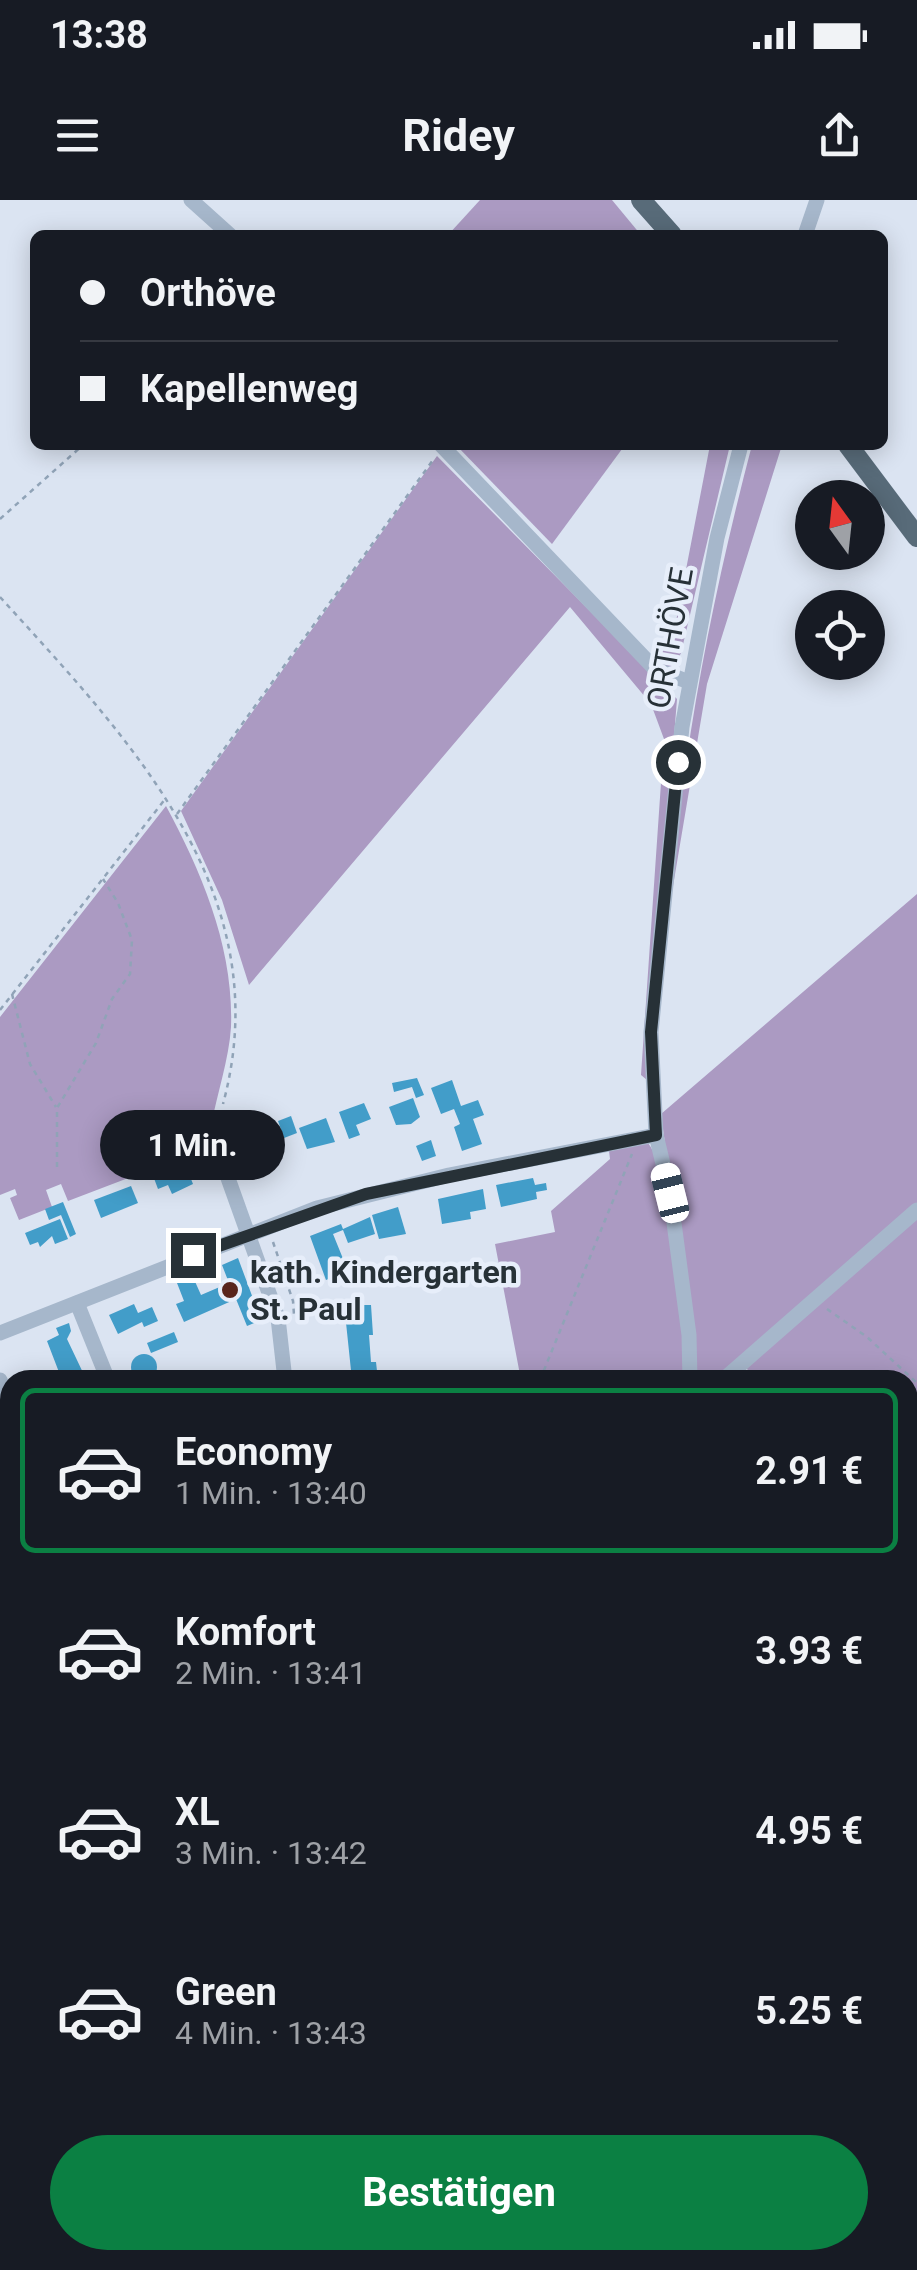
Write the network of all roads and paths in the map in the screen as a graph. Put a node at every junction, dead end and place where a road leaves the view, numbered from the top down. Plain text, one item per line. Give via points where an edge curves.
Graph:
1 (191, 200) edge
2 (641, 200) edge
3 (817, 200) edge
4 (224, 230) edge
5 (668, 230) edge
6 (807, 230) edge
7 (77, 450) edge
8 (439, 450) edge
9 (446, 450) edge
10 (740, 450) edge
11 (852, 450) edge
12 (0, 519) edge
13 (917, 537) edge
14 (0, 597) edge
15 (689, 682) junction
16 (167, 797) junction
17 (177, 815) junction
18 (102, 879) junction
19 (12, 994) junction
20 (0, 1010) edge
21 (56, 1108) junction
22 (218, 1120) joint
23 (656, 1135) junction
24 (638, 1139) junction
25 (57, 1167) dead end
26 (917, 1210) edge
27 (247, 1233) junction
28 (274, 1234) dead end
29 (812, 1302) junction
30 (76, 1303) junction
31 (294, 1320) dead end
32 (0, 1333) edge
33 (104, 1370) edge
34 (284, 1370) edge
35 (544, 1370) edge
36 (690, 1370) edge
37 (734, 1370) edge
38 (903, 1370) edge

1 - 4 street
2 - 5 main road
3 - 6 street
7 - 12 path
8 - 17 path
9 - 15 street via 655,668
10 - 15 street, ORTHÖVE
11 - 13 main road
14 - 16 path via 118,729
15 - 23 street, ORTHÖVE via 654,988
16 - 17 path
16 - 18 path
17 - 22 path via 217,903 238,992 238,1025
18 - 19 path
18 - 21 path via 132,940 130,974
19 - 20 path
19 - 21 path via 30,1064
21 - 25 path
22 - 27 street via 224,1168
23 - 24 street
23 - 36 street, ORTHÖVE via 670,1193
24 - 27 street via 366,1194
24 - 35 path
26 - 29 street
27 - 30 street
27 - 34 street via 278,1318
28 - 31 path
29 - 37 street
29 - 38 path
30 - 32 street
30 - 33 street

